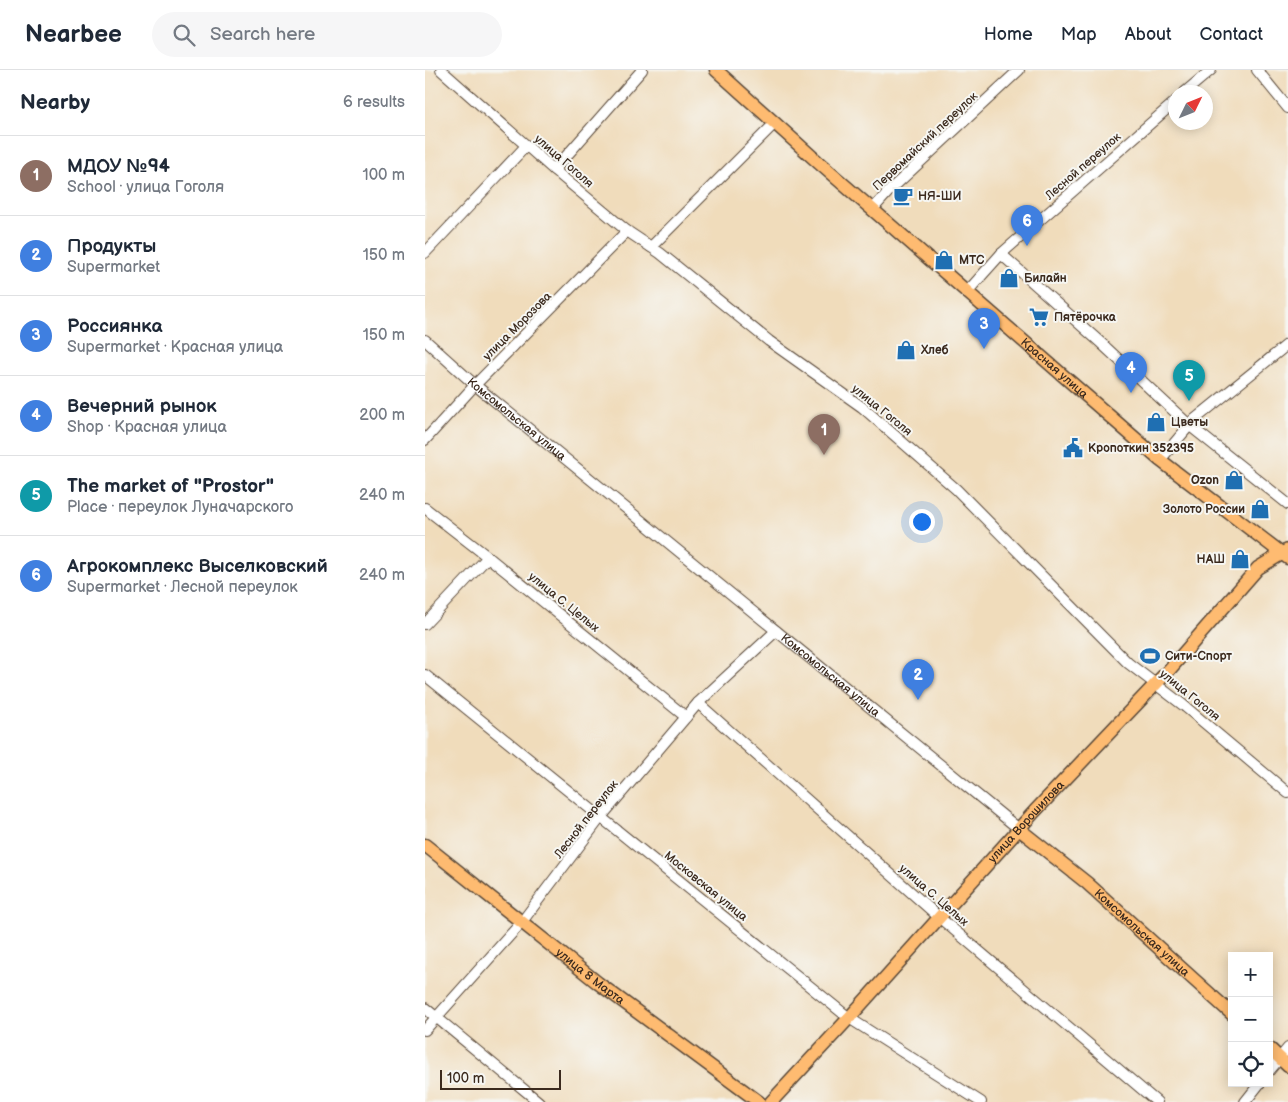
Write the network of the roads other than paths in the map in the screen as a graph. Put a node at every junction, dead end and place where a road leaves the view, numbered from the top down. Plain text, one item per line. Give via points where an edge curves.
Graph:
1 (441, 70) edge
2 (642, 70) edge
3 (716, 70) edge
4 (1019, 70) edge
5 (1211, 70) edge
6 (1257, 70) edge
7 (1193, 85) edge
8 (1168, 107) edge
9 (1288, 108) edge
10 (774, 124) junction
11 (527, 146) junction
12 (554, 170) junction
13 (872, 210) junction
14 (627, 231) junction
15 (651, 247) junction
16 (425, 253) edge
17 (1001, 254) junction
18 (967, 292) junction
19 (425, 340) edge
20 (1288, 344) edge
21 (475, 385) junction
22 (1189, 425) junction
23 (425, 440) edge
24 (1160, 460) junction
25 (1288, 504) edge
26 (425, 508) edge
27 (1286, 554) edge
28 (489, 557) junction
29 (425, 624) edge
30 (775, 631) junction
31 (425, 675) edge
32 (1156, 684) junction
33 (698, 703) junction
34 (687, 717) junction
35 (1288, 793) edge
36 (601, 817) junction
37 (1019, 829) junction
38 (425, 846) edge
39 (940, 918) junction
40 (521, 923) junction
41 (425, 1008) edge
42 (1228, 1010) edge
43 (436, 1016) junction
44 (849, 1018) junction
45 (425, 1030) edge
46 (1273, 1050) edge
47 (1285, 1057) edge
48 (1273, 1068) edge
49 (1257, 1087) edge
50 (539, 1102) edge
51 (759, 1102) edge
52 (771, 1102) edge
53 (981, 1102) edge
54 (1157, 1102) edge
55 (1245, 1102) edge

1 - 11 street, улица Гоголя
2 - 12 street
3 - 10 main road, Красная улица
4 - 13 street, Первомайский переулок via 889,190
5 - 7 street
6 - 9 street
8 - 17 street, Лесной переулок
10 - 13 main road, Красная улица
10 - 15 street
11 - 12 street, улица Гоголя
11 - 16 street
12 - 14 street, улица Гоголя
13 - 18 main road, Красная улица
14 - 15 street, улица Гоголя
14 - 21 street, улица Морозова
15 - 32 street, улица Гоголя via 769,341 869,414 956,489 1128,663
17 - 18 street, Лесной переулок
17 - 22 street
18 - 24 main road, Красная улица
19 - 21 street, Комсомольская улица
20 - 22 street
21 - 23 street, улица Морозова
21 - 30 street, Комсомольская улица
22 - 24 street
22 - 25 street
24 - 27 main road, Красная улица
26 - 28 street, улица С. Целых
27 - 32 main road, улица Ворошилова via 1259,568
28 - 29 street
28 - 34 street, улица С. Целых
30 - 33 street, Лесной переулок
30 - 37 street, Комсомольская улица
31 - 36 street, Московская улица
32 - 35 street, улица Гоголя
32 - 37 main road, улица Ворошилова
33 - 34 street, Лесной переулок
33 - 39 street, улица С. Целых
34 - 36 street, Лесной переулок
36 - 40 street, Лесной переулок
36 - 44 street, Московская улица
37 - 39 main road, улица Ворошилова
37 - 42 main road, Комсомольская улица via 1094,889
38 - 40 main road, улица 8 Марта
39 - 44 main road, улица Ворошилова
39 - 54 street, улица С. Целых
40 - 43 street, Лесной переулок
40 - 51 main road, улица 8 Марта
41 - 43 street
43 - 45 street, Лесной переулок
43 - 50 street
44 - 52 main road, улица Ворошилова
44 - 53 street, Московская улица
46 - 47 main road
47 - 48 street
49 - 55 street

